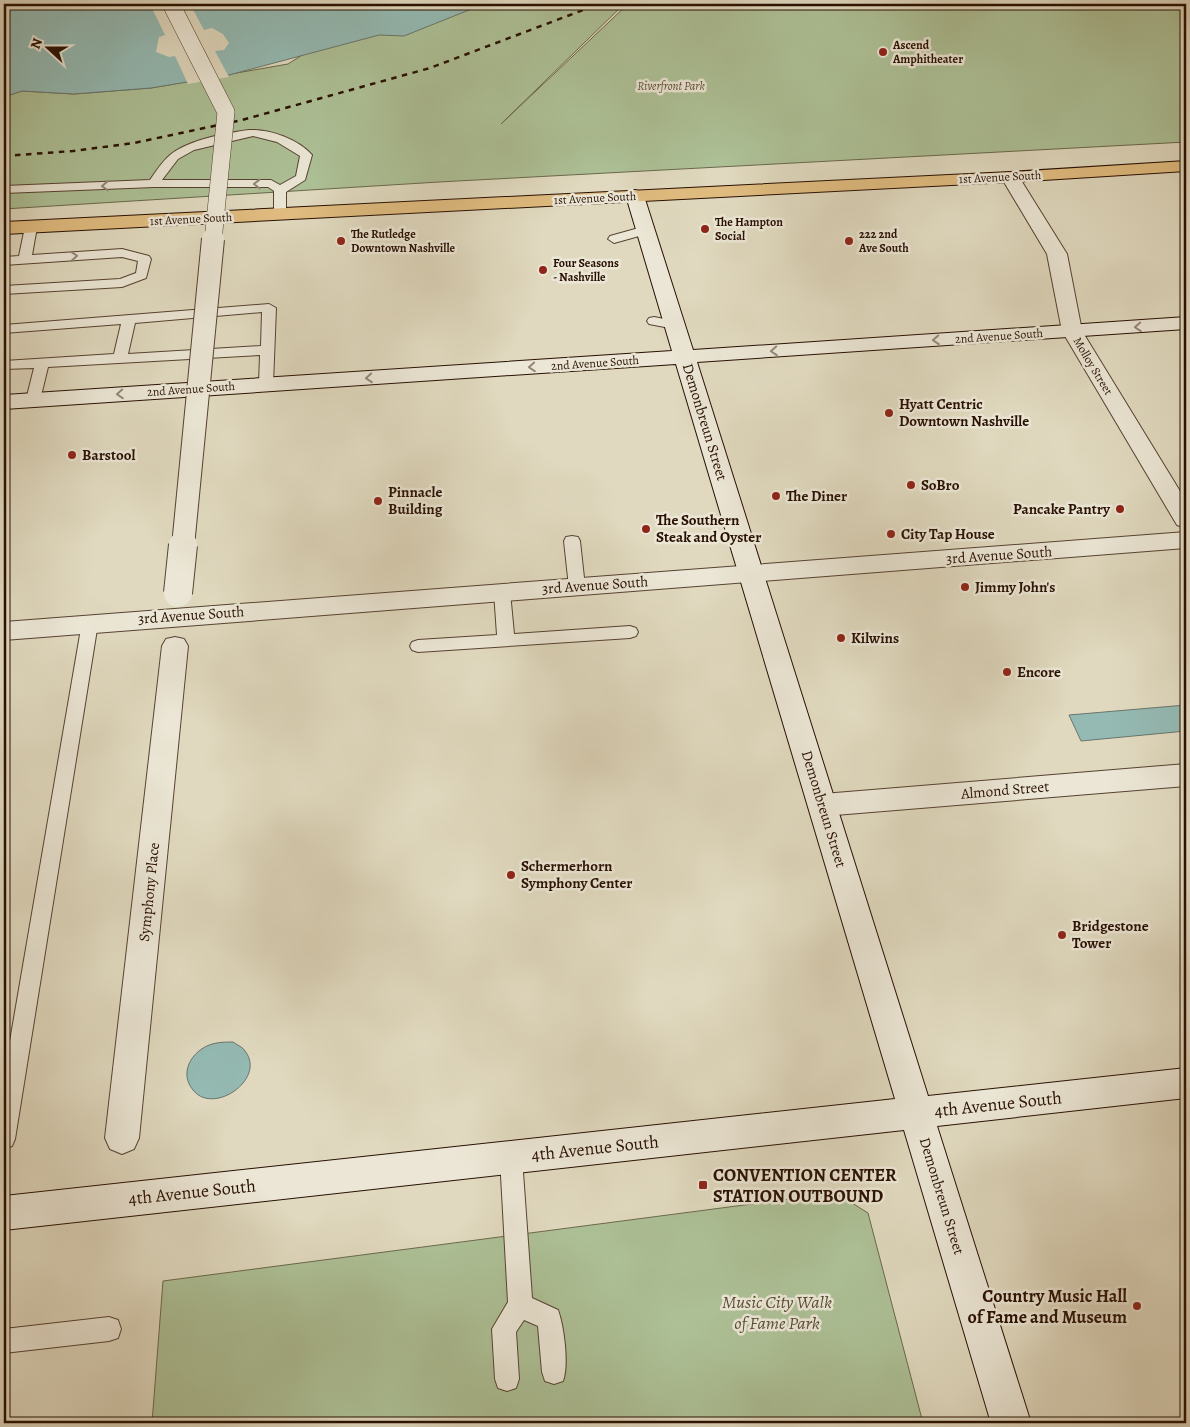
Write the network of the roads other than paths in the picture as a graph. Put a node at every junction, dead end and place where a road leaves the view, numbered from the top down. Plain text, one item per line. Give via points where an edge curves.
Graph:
1 (171, 4) edge
2 (1186, 166) edge
3 (1010, 177) junction
4 (154, 183) junction
5 (4, 190) edge
6 (280, 190) junction
7 (635, 196) junction
8 (280, 215) junction
9 (31, 227) junction
10 (4, 228) edge
11 (646, 230) junction
12 (614, 239) dead end
13 (25, 259) junction
14 (4, 261) edge
15 (4, 290) edge
16 (129, 319) junction
17 (654, 321) dead end
18 (1186, 324) edge
19 (675, 325) junction
20 (4, 329) edge
21 (1072, 331) junction
22 (268, 350) junction
23 (120, 358) junction
24 (685, 358) junction
25 (42, 362) junction
26 (4, 365) edge
27 (266, 384) junction
28 (33, 400) junction
29 (4, 402) edge
30 (1186, 520) edge
31 (1186, 540) edge
32 (572, 541) dead end
33 (752, 574) junction
34 (577, 587) junction
35 (502, 592) junction
36 (178, 594) dead end
37 (90, 623) junction
38 (4, 631) edge
39 (630, 632) dead end
40 (506, 640) junction
41 (175, 646) dead end
42 (418, 646) dead end
43 (1186, 775) edge
44 (823, 805) junction
45 (1186, 1083) edge
46 (917, 1113) junction
47 (122, 1138) dead end
48 (4, 1140) edge
49 (511, 1158) junction
50 (4, 1213) edge
51 (520, 1305) junction
52 (109, 1329) dead end
53 (4, 1341) edge
54 (554, 1372) dead end
55 (507, 1379) dead end
56 (1011, 1423) edge

1 - 36 street, bridge via 226,112
2 - 3 main road, 1st Avenue South
3 - 7 main road, 1st Avenue South
3 - 21 street, Molloy Street via 1057,254
4 -> 5 lane
6 -> 4 lane via 271,184
4 - 6 lane via 164,165 193,145 253,133 291,144 306,155 301,178
6 - 8 lane
7 - 8 main road, 1st Avenue South
7 - 11 street, Demonbreun Street
8 - 9 main road, 1st Avenue South
9 - 10 main road, 1st Avenue South
9 - 13 lane
11 - 12 lane
11 - 19 street, Demonbreun Street
13 - 14 lane
13 -> 15 lane via 122,253 145,259 142,276 122,283
16 - 20 lane
16 - 22 lane via 269,308
16 - 23 lane
17 - 19 lane
18 -> 21 street, 2nd Avenue South
19 - 24 street, Demonbreun Street
21 -> 24 street, 2nd Avenue South
21 - 30 street, Molloy Street
22 - 23 lane
22 - 27 lane
23 - 25 lane
24 -> 27 street, 2nd Avenue South
24 - 33 street, Demonbreun Street
25 - 26 lane
25 - 28 lane
27 -> 28 street, 2nd Avenue South
28 - 29 street, 2nd Avenue South
31 - 33 street, 3rd Avenue South
32 - 34 lane
33 - 34 street, 3rd Avenue South
33 - 44 street, Demonbreun Street
34 - 35 street, 3rd Avenue South
35 - 37 street, 3rd Avenue South
35 - 40 lane
37 - 38 street, 3rd Avenue South
37 - 48 lane
39 - 40 lane
40 - 42 lane
41 - 47 street, Symphony Place
43 - 44 street, Almond Street
44 - 46 street, Demonbreun Street
45 - 46 street, 4th Avenue South
46 - 49 street, 4th Avenue South
46 - 56 street, Demonbreun Street
49 - 50 street, 4th Avenue South
49 - 51 lane
51 - 54 lane via 548,1320
51 - 55 lane via 504,1329
52 - 53 lane

